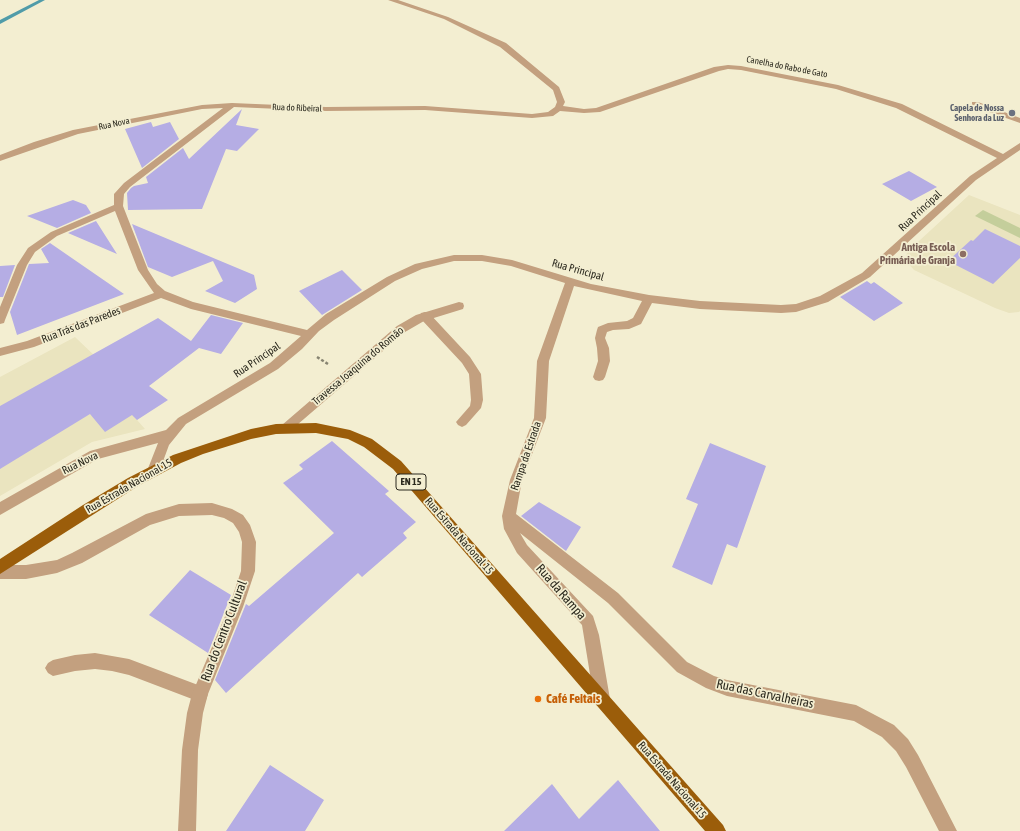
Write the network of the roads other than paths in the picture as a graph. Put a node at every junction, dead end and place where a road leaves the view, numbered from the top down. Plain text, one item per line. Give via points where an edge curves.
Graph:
1 (391, 0) edge
2 (976, 104) dead end
3 (232, 106) junction
4 (558, 108) junction
5 (1020, 121) edge
6 (1020, 146) edge
7 (0, 158) edge
8 (1004, 158) junction
9 (118, 206) junction
10 (571, 281) junction
11 (161, 294) junction
12 (649, 299) junction
13 (459, 306) dead end
14 (425, 316) junction
15 (0, 320) edge
16 (309, 334) junction
17 (0, 352) edge
18 (599, 377) dead end
19 (462, 422) dead end
20 (286, 428) junction
21 (168, 435) junction
22 (153, 470) junction
23 (0, 509) edge
24 (509, 516) junction
25 (0, 567) edge
26 (0, 572) edge
27 (53, 668) dead end
28 (200, 694) junction
29 (602, 699) junction
30 (187, 831) edge
31 (717, 831) edge
32 (948, 831) edge

1 - 4 street via 451,20 503,45 556,89 560,98
2 - 5 street
3 - 4 street, Rua do Ribeiral via 326,109 425,108 532,116 550,114
3 - 7 street, Rua Nova via 202,107 94,128 37,144
3 - 9 street via 127,185 120,194
4 - 8 street, Canelha do Rabo de Gato via 597,110 717,69 735,67 838,87 899,106
6 - 8 street, Rua Principal
8 - 12 street, Rua Principal via 973,178 872,270 824,299 796,308 781,309 700,305
9 - 11 street via 144,270
9 - 15 street via 58,232 31,250 22,265
10 - 12 street, Rua Principal
10 - 16 street, Rua Principal via 498,260 467,257 442,260 419,266 390,279 330,317
10 - 24 street, Rampa da Estrada via 543,361 540,418 516,480
11 - 16 street via 191,305
11 - 17 street, Rua Trás das Paredes via 30,344
12 - 18 street via 637,321 602,330 600,338 604,361
13 - 14 street, Travessa Joaquina do Romão
14 - 19 street via 466,360 475,374 475,408
14 - 20 street, Travessa Joaquina do Romão via 394,335
16 - 21 street, Rua Principal via 298,346 257,377 187,418
20 - 22 main road, Rua Estrada Nacional 15 / EN 15 via 224,442
20 - 29 main road, Rua Estrada Nacional 15 / EN 15 via 316,428 350,435 368,443 397,465
21 - 22 street, Rua Principal
21 - 23 street, Rua Nova via 94,455
22 - 25 main road, Rua Estrada Nacional 15 / EN 15
24 - 29 street, Rua da Rampa via 511,529 522,549 588,621
24 - 32 street, Rua das Carvalheiras via 624,607 682,667 727,688 856,713 888,731 902,745 912,761
26 - 28 street, Rua do Centro Cultural via 26,572 58,566 146,520 179,510 212,509 238,519 245,529 249,542 248,571
27 - 28 street via 95,661 112,663
28 - 30 street, Rua do Centro Cultural via 190,744
29 - 31 main road, Rua Estrada Nacional 15 / EN 15

